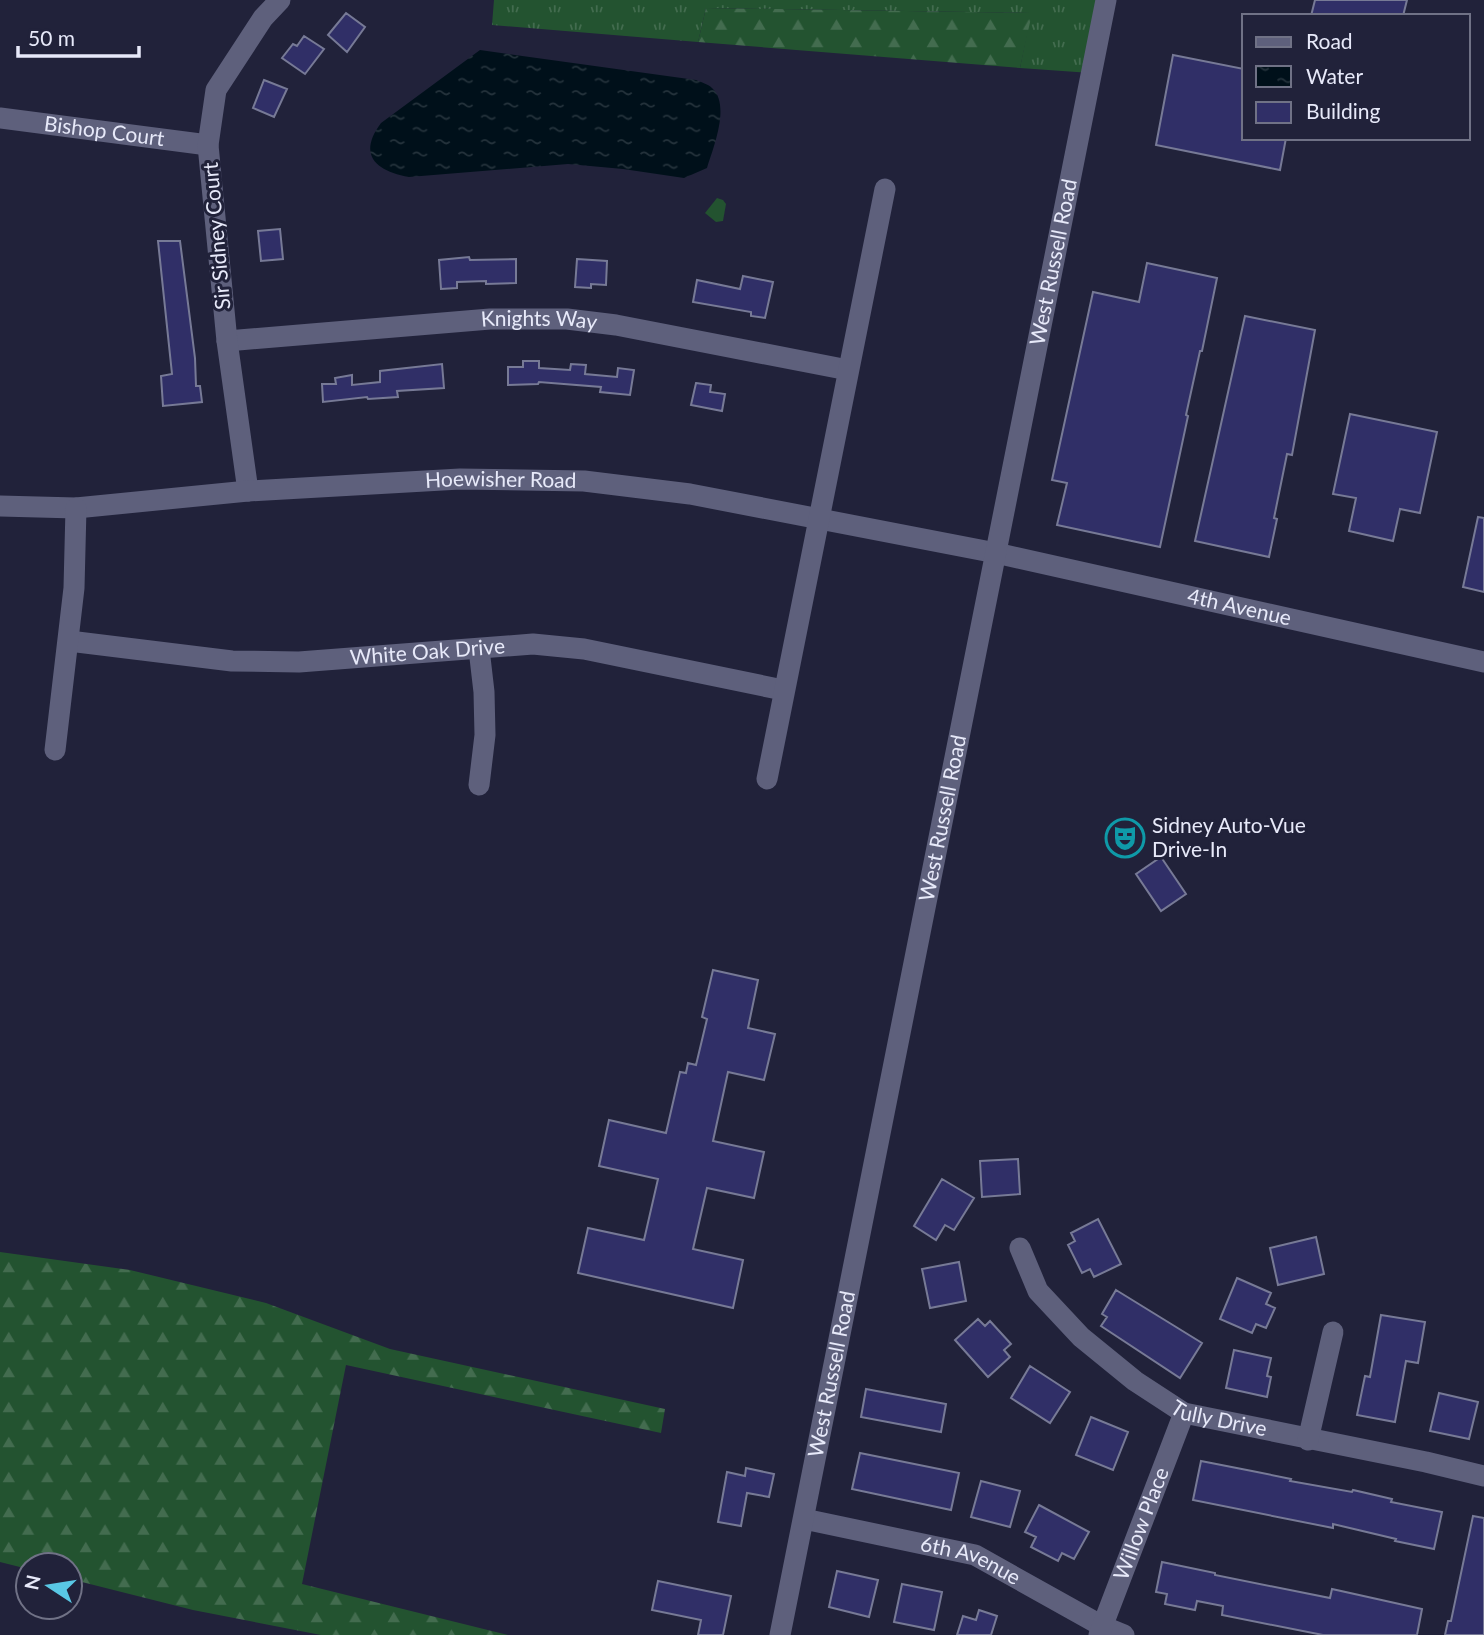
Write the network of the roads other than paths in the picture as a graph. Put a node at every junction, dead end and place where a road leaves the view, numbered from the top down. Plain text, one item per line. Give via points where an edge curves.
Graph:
1 (280, 0) edge
2 (1106, 0) edge
3 (0, 118) edge
4 (208, 145) junction
5 (885, 189) dead end
6 (227, 341) junction
7 (848, 370) junction
8 (248, 491) junction
9 (0, 506) edge
10 (76, 508) junction
11 (819, 518) junction
12 (996, 553) junction
13 (69, 641) junction
14 (479, 649) junction
15 (1484, 662) edge
16 (783, 690) junction
17 (55, 750) dead end
18 (767, 779) dead end
19 (479, 785) dead end
20 (1020, 1248) dead end
21 (1333, 1332) dead end
22 (1185, 1413) junction
23 (1308, 1440) junction
24 (1484, 1476) edge
25 (804, 1519) junction
26 (1101, 1630) edge
27 (780, 1635) edge
28 (1124, 1635) edge

1 - 4 street, Sir Sidney Court via 216,90
2 - 12 street, West Russell Road
3 - 4 street, Bishop Court
4 - 6 street, Sir Sidney Court
5 - 7 street
6 - 7 street, Knights Way via 489,319 567,319 616,324
6 - 8 street, Sir Sidney Court
7 - 11 street
8 - 10 street, Hoewisher Road
8 - 11 street, Hoewisher Road via 460,479 584,481 691,494
9 - 10 street, Hoewisher Road
10 - 13 street
11 - 12 street, Hoewisher Road
11 - 16 street
12 - 15 street, 4th Avenue
12 - 25 street, West Russell Road
13 - 14 street, White Oak Drive via 232,661 335,660
13 - 17 street
14 - 16 street, White Oak Drive via 533,644 584,649
14 - 19 street via 485,735
16 - 18 street
20 - 22 street, Tully Drive via 1038,1291 1081,1337 1135,1381
21 - 23 street
22 - 23 street, Tully Drive
22 - 26 street, Willow Place
23 - 24 street, Tully Drive
25 - 26 street, 6th Avenue via 975,1555
25 - 27 street, West Russell Road
26 - 28 street, 6th Avenue

